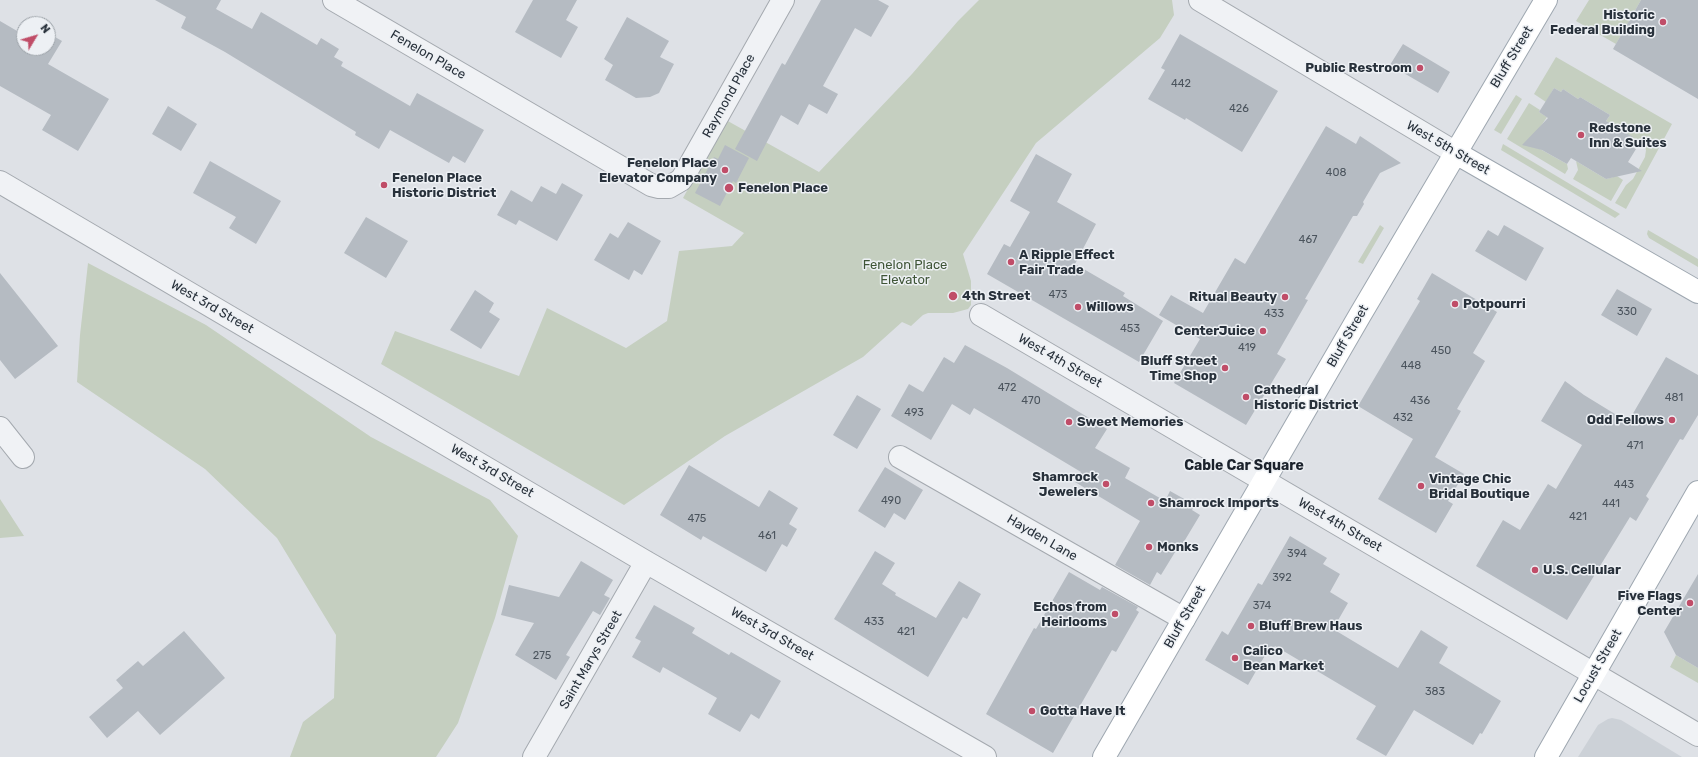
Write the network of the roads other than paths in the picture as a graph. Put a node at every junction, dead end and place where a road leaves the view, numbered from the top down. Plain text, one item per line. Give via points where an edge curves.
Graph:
1 (334, 0) edge
2 (783, 0) edge
3 (1200, 0) edge
4 (1546, 0) edge
5 (1456, 152) junction
6 (0, 182) edge
7 (670, 187) joint
8 (1698, 292) edge
9 (981, 315) dead end
10 (0, 428) edge
11 (23, 457) dead end
12 (900, 457) dead end
13 (1264, 480) junction
14 (1698, 492) edge
15 (646, 562) junction
16 (1184, 619) junction
17 (1594, 674) junction
18 (1698, 735) edge
19 (534, 757) edge
20 (985, 757) edge
21 (1104, 757) edge
22 (1546, 757) edge

1 - 7 street, Fenelon Place via 651,184
2 - 7 street, Raymond Place via 686,172 681,180
3 - 5 street, West 5th Street
4 - 5 main road, Bluff Street
5 - 8 main road, West 5th Street
5 - 13 main road, Bluff Street
6 - 15 street, West 3rd Street
9 - 13 street, West 4th Street
10 - 11 street
12 - 16 street, Hayden Lane
13 - 16 main road, Bluff Street
13 - 17 street, West 4th Street
14 - 17 main road, Locust Street
15 - 19 street, Saint Marys Street
15 - 20 street, West 3rd Street
16 - 21 main road, Bluff Street
17 - 18 street, West 4th Street
17 - 22 main road, Locust Street

